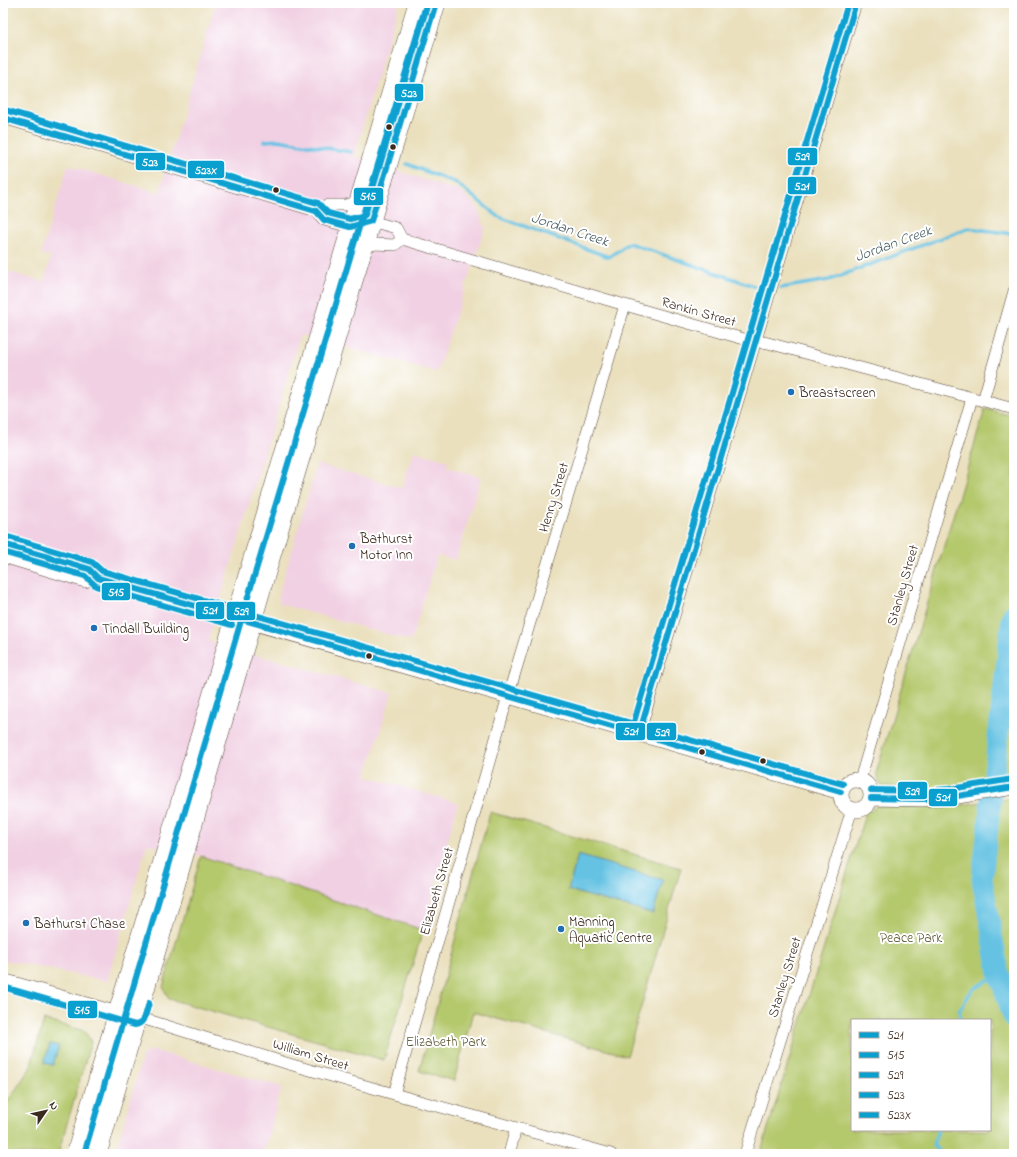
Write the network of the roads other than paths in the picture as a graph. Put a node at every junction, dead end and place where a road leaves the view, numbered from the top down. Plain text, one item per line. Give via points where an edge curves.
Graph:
1 (418, 3) edge
2 (436, 3) edge
3 (856, 3) edge
4 (3, 118) edge
5 (357, 202) junction
6 (316, 210) junction
7 (371, 221) junction
8 (350, 227) junction
9 (402, 238) junction
10 (363, 248) junction
11 (1014, 291) edge
12 (625, 305) junction
13 (755, 341) junction
14 (972, 398) junction
15 (983, 401) junction
16 (1014, 409) edge
17 (3, 544) edge
18 (3, 557) edge
19 (98, 578) junction
20 (243, 620) junction
21 (508, 696) junction
22 (639, 734) junction
23 (860, 780) junction
24 (1014, 787) edge
25 (841, 792) junction
26 (871, 798) junction
27 (852, 809) junction
28 (3, 979) edge
29 (118, 1012) junction
30 (136, 1017) junction
31 (394, 1094) junction
32 (516, 1128) junction
33 (76, 1154) edge
34 (97, 1154) edge
35 (509, 1154) edge
36 (611, 1154) edge
37 (745, 1154) edge

1 - 5 highway
2 - 7 highway
3 - 13 street
4 - 6 street
5 - 6 street via 345,205 328,204
5 - 8 highway
6 - 8 street via 324,220
7 - 8 street
7 - 9 street, Rankin Street via 396,228
7 - 10 highway
8 - 20 highway
9 - 10 street via 395,245 375,244
9 - 12 street, Rankin Street
10 - 20 highway
11 - 15 street
12 - 13 street, Rankin Street
12 - 21 street, Henry Street
13 - 14 street, Rankin Street
13 - 22 street
14 - 15 street, Rankin Street
14 - 23 street, Stanley Street
15 - 16 street, Rankin Street
17 - 19 street via 89,569
18 - 19 street via 85,582
19 - 20 street
20 - 21 main road
20 - 29 highway
20 - 30 highway
21 - 22 main road
21 - 31 street, Elizabeth Street
22 - 25 main road
23 - 25 main road via 846,783
23 - 26 main road via 870,789
24 - 26 main road via 951,797
25 - 27 main road via 842,800
26 - 27 main road via 866,806
27 - 37 street, Stanley Street
28 - 29 street, William Street
29 - 30 street, William Street
29 - 33 highway
30 - 31 street, William Street
30 - 34 highway
31 - 32 street, William Street
32 - 35 street
32 - 36 street, William Street

